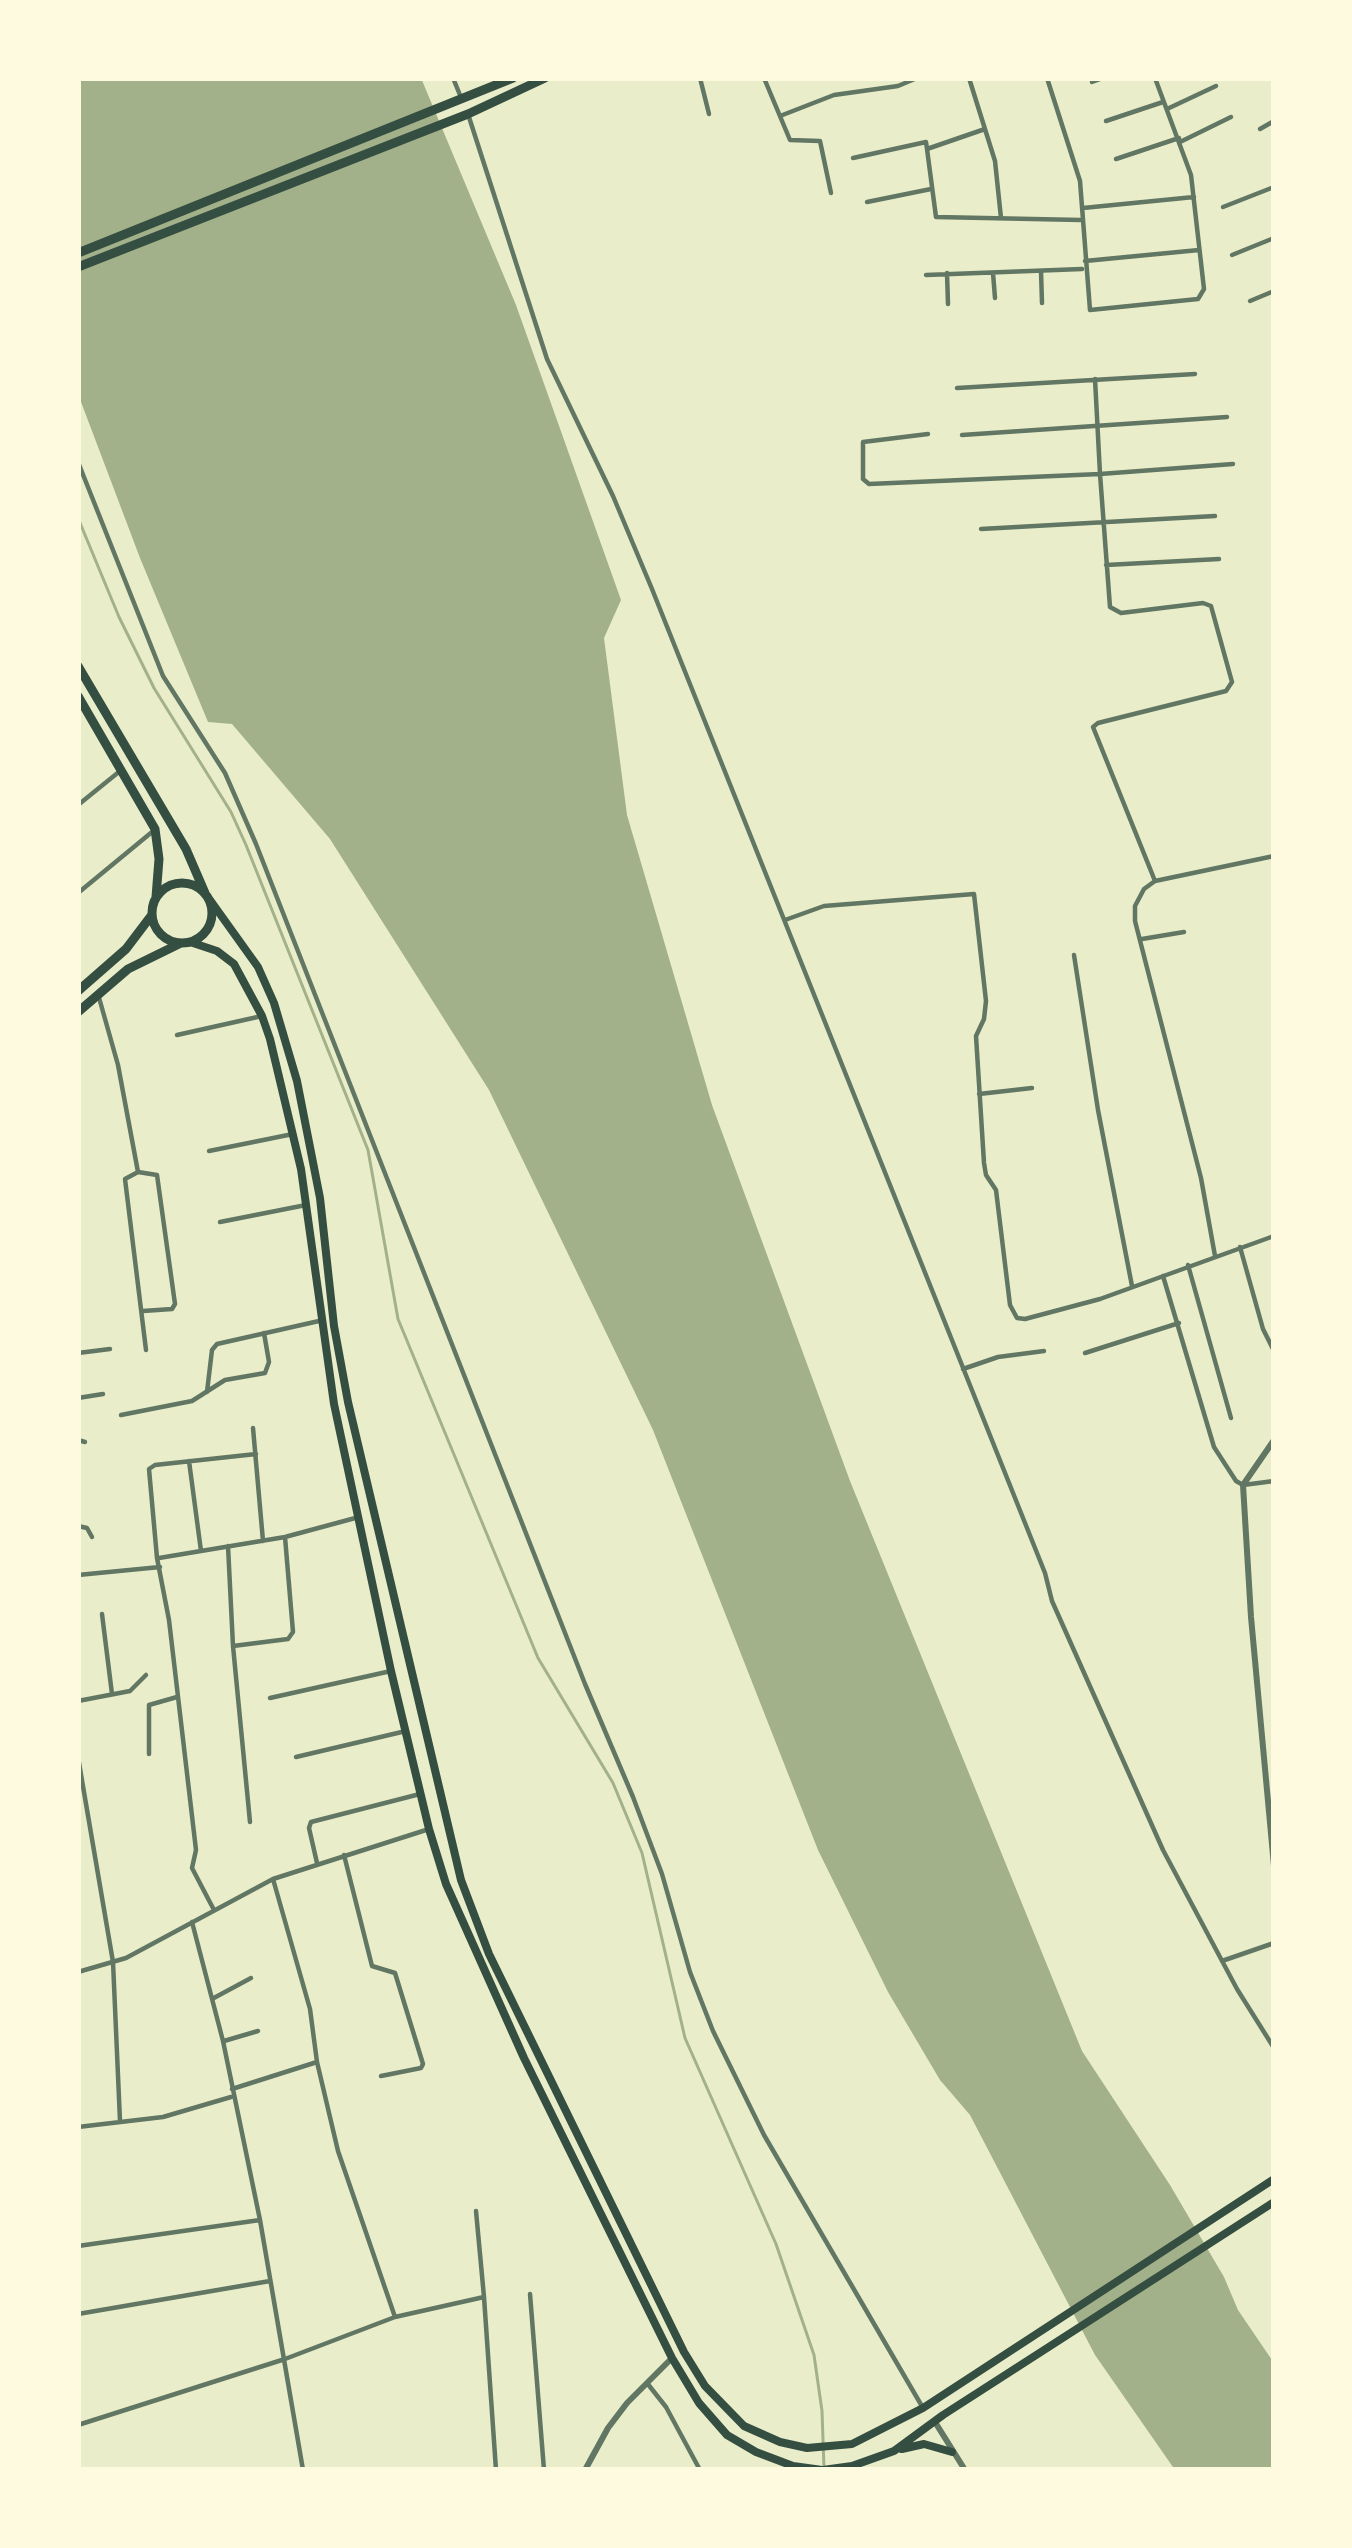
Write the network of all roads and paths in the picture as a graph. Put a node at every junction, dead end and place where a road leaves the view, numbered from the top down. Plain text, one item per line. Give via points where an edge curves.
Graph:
1 (453, 78) edge
2 (544, 78) edge
3 (700, 78) edge
4 (764, 78) edge
5 (917, 78) edge
6 (969, 78) edge
7 (1047, 78) edge
8 (1103, 78) edge
9 (1155, 78) edge
10 (508, 80) edge
11 (1092, 82) dead end
12 (1216, 86) dead end
13 (458, 101) junction
14 (1164, 101) junction
15 (1167, 109) junction
16 (469, 113) junction
17 (710, 114) dead end
18 (778, 116) junction
19 (1231, 117) dead end
20 (1106, 121) dead end
21 (1274, 121) edge
22 (985, 129) junction
23 (1260, 129) dead end
24 (1180, 140) junction
25 (927, 149) junction
26 (853, 158) dead end
27 (1116, 159) dead end
28 (1274, 187) edge
29 (931, 189) junction
30 (831, 193) dead end
31 (1194, 197) junction
32 (868, 202) dead end
33 (1083, 208) junction
34 (1223, 208) dead end
35 (1001, 220) junction
36 (1083, 220) junction
37 (1274, 238) edge
38 (1201, 250) junction
39 (78, 253) edge
40 (1232, 255) dead end
41 (1085, 265) junction
42 (78, 267) edge
43 (1041, 271) junction
44 (946, 273) junction
45 (993, 273) junction
46 (926, 275) dead end
47 (1274, 291) edge
48 (995, 298) dead end
49 (1250, 301) dead end
50 (1042, 303) dead end
51 (948, 304) dead end
52 (1195, 374) dead end
53 (1095, 379) junction
54 (957, 388) dead end
55 (1227, 417) dead end
56 (1097, 427) junction
57 (928, 434) dead end
58 (962, 435) dead end
59 (78, 462) edge
60 (1233, 464) dead end
61 (1100, 474) junction
62 (1215, 516) dead end
63 (1104, 520) junction
64 (981, 529) dead end
65 (1219, 559) dead end
66 (1106, 565) junction
67 (78, 666) edge
68 (78, 696) edge
69 (83, 715) edge
70 (121, 770) junction
71 (78, 805) edge
72 (155, 829) junction
73 (1274, 856) edge
74 (1155, 881) junction
75 (78, 893) edge
76 (207, 896) junction
77 (156, 897) junction
78 (152, 916) junction
79 (785, 920) junction
80 (1184, 932) dead end
81 (1140, 939) junction
82 (185, 942) junction
83 (1074, 955) dead end
84 (78, 991) edge
85 (98, 994) junction
86 (78, 1012) edge
87 (262, 1016) junction
88 (177, 1035) dead end
89 (1032, 1088) dead end
90 (979, 1094) junction
91 (293, 1134) junction
92 (209, 1151) dead end
93 (138, 1172) junction
94 (306, 1205) junction
95 (220, 1222) dead end
96 (1274, 1236) edge
97 (1240, 1247) junction
98 (1215, 1256) junction
99 (1188, 1265) junction
100 (1163, 1276) junction
101 (1132, 1288) junction
102 (143, 1311) junction
103 (319, 1321) junction
104 (1179, 1323) junction
105 (263, 1334) junction
106 (110, 1349) dead end
107 (146, 1350) dead end
108 (1043, 1351) dead end
109 (1274, 1351) edge
110 (78, 1353) edge
111 (1085, 1353) dead end
112 (963, 1369) junction
113 (207, 1392) junction
114 (103, 1394) dead end
115 (78, 1397) edge
116 (348, 1402) junction
117 (334, 1405) junction
118 (121, 1415) dead end
119 (1232, 1418) dead end
120 (253, 1428) dead end
121 (1274, 1440) edge
122 (256, 1454) junction
123 (189, 1462) junction
124 (1274, 1481) edge
125 (1243, 1485) junction
126 (359, 1517) junction
127 (78, 1526) edge
128 (92, 1537) dead end
129 (285, 1537) junction
130 (263, 1540) junction
131 (228, 1546) junction
132 (201, 1550) junction
133 (157, 1558) junction
134 (160, 1567) junction
135 (78, 1575) edge
136 (101, 1614) dead end
137 (233, 1646) junction
138 (391, 1671) junction
139 (146, 1675) dead end
140 (112, 1694) junction
141 (177, 1697) junction
142 (270, 1698) dead end
143 (78, 1701) edge
144 (406, 1731) junction
145 (149, 1754) dead end
146 (78, 1757) edge
147 (296, 1757) dead end
148 (1270, 1784) edge
149 (420, 1794) junction
150 (250, 1822) dead end
151 (429, 1829) junction
152 (344, 1855) junction
153 (1274, 1862) edge
154 (317, 1863) junction
155 (272, 1879) junction
156 (214, 1910) junction
157 (192, 1922) junction
158 (1274, 1943) edge
159 (1222, 1961) junction
160 (113, 1962) junction
161 (78, 1972) edge
162 (251, 1978) dead end
163 (212, 1999) junction
164 (258, 2031) dead end
165 (223, 2041) junction
166 (1274, 2048) edge
167 (317, 2062) junction
168 (381, 2076) dead end
169 (233, 2092) junction
170 (120, 2121) junction
171 (78, 2127) edge
172 (582, 2145) junction
173 (572, 2151) junction
174 (1274, 2180) edge
175 (1274, 2202) edge
176 (476, 2212) dead end
177 (260, 2220) junction
178 (78, 2246) edge
179 (270, 2281) junction
180 (530, 2294) dead end
181 (484, 2297) junction
182 (78, 2314) edge
183 (395, 2318) junction
184 (672, 2358) junction
185 (285, 2359) junction
186 (647, 2383) junction
187 (923, 2408) junction
188 (939, 2418) junction
189 (78, 2426) edge
190 (894, 2451) junction
191 (952, 2452) junction
192 (303, 2470) edge
193 (496, 2470) edge
194 (544, 2470) edge
195 (585, 2470) edge
196 (700, 2470) edge
197 (822, 2470) edge
198 (965, 2470) edge

1 - 13 street
2 - 16 highway
3 - 17 street
4 - 18 street
5 - 18 street
6 - 22 street
7 - 33 street
8 - 11 street
9 - 14 street
10 - 13 highway
12 - 15 street
13 - 39 highway
14 - 15 street
14 - 20 street
15 - 24 street
16 - 42 highway
16 - 79 street via 547,357 613,496
18 - 30 street via 793,142 820,141
19 - 24 street
21 - 23 street
22 - 25 street
22 - 35 street
24 - 27 street
24 - 31 street
25 - 26 street via 926,142
25 - 29 street
28 - 34 street
29 - 32 street
29 - 35 street via 936,217
31 - 33 street
31 - 38 street
33 - 36 street
35 - 36 street
36 - 41 street
37 - 40 street
38 - 41 street
38 - 41 street via 1198,299 1090,310
41 - 43 street
43 - 45 street
43 - 50 street
44 - 45 street
44 - 46 street
44 - 51 street
45 - 48 street
47 - 49 street
52 - 53 street
53 - 54 street
53 - 56 street
55 - 56 street
56 - 58 street
56 - 61 street
57 - 61 street via 863,442 863,479
59 - 187 street via 163,676 224,773 256,844 633,1797 713,2031 764,2135
60 - 61 street
61 - 63 street
62 - 63 street
63 - 64 street
63 - 66 street
65 - 66 street
66 - 74 street via 1116,612 1211,606 1231,676 1226,691 1093,727
67 - 76 highway
68 - 69 highway
69 - 70 highway
70 - 71 street
70 - 72 highway
72 - 75 street
72 - 77 highway
73 - 74 street
74 - 81 street via 1136,901
76 - 77 highway via 183,882
76 - 82 highway via 209,926
76 - 116 main road via 258,968 288,1045 311,1142
77 - 78 highway
78 - 82 highway via 164,938
78 - 84 highway
79 - 90 street via 814,907 973,893 986,1001 976,1036
79 - 112 street
80 - 81 street
81 - 98 street
82 - 85 highway
82 - 87 main road via 234,964
83 - 101 street
85 - 86 highway
85 - 93 street
87 - 88 street
87 - 91 main road
89 - 90 street
90 - 101 street via 1012,1313 1025,1319
91 - 92 street
91 - 94 main road
93 - 102 street via 125,1179
93 - 102 street via 157,1175 175,1304
94 - 95 street
94 - 103 main road
96 - 97 street
97 - 98 street
97 - 109 street
98 - 99 street
99 - 100 street
99 - 119 street
100 - 101 street
100 - 104 street
102 - 107 street
103 - 105 street
103 - 117 main road
104 - 111 street
104 - 125 street via 1214,1447
105 - 113 street via 213,1346
105 - 113 street via 269,1369
106 - 110 street
108 - 112 street
112 - 159 street via 1088,1683
113 - 118 street
114 - 115 street
116 - 117 main road
116 - 172 main road via 461,1880
117 - 126 main road
120 - 122 street
121 - 125 street
122 - 123 street
122 - 130 street
123 - 132 street
123 - 133 street via 149,1469
124 - 125 street
125 - 148 street
126 - 129 street
126 - 138 main road
127 - 128 street
129 - 130 street
129 - 137 street via 291,1637
130 - 131 street
131 - 132 street
131 - 137 street
132 - 133 street
133 - 134 street
134 - 135 street
134 - 141 street
136 - 140 street
137 - 150 street
138 - 142 street
138 - 144 main road
139 - 140 street via 134,1689
140 - 143 street
141 - 145 street via 149,1705
141 - 156 street via 192,1868
144 - 147 street
144 - 149 main road
146 - 160 street
148 - 153 street
149 - 151 main road
149 - 154 street via 311,1822
151 - 152 street
151 - 173 main road via 479,1961
152 - 154 street
152 - 168 street via 372,1966 395,1973 423,2064
154 - 155 street
155 - 156 street
155 - 167 street
156 - 157 street
157 - 160 street
157 - 163 street
158 - 159 street
159 - 166 street
160 - 161 street
160 - 170 street
162 - 163 street
163 - 165 street
164 - 165 street
165 - 169 street
167 - 169 street
167 - 183 street
169 - 170 street
169 - 177 street
170 - 171 street
172 - 173 main road
172 - 187 main road via 684,2351 744,2426 793,2446 826,2448 853,2444
173 - 184 main road
174 - 187 main road
175 - 188 main road
176 - 181 street
177 - 178 street
177 - 179 street
179 - 182 street
179 - 185 street
180 - 194 street
181 - 183 street
181 - 193 street
183 - 185 street
184 - 186 street
184 - 197 main road via 728,2435 793,2466
185 - 189 street
185 - 192 street
186 - 195 street
186 - 196 street
188 - 190 main road
188 - 191 street
190 - 191 main road via 924,2444
190 - 197 main road
191 - 198 street

